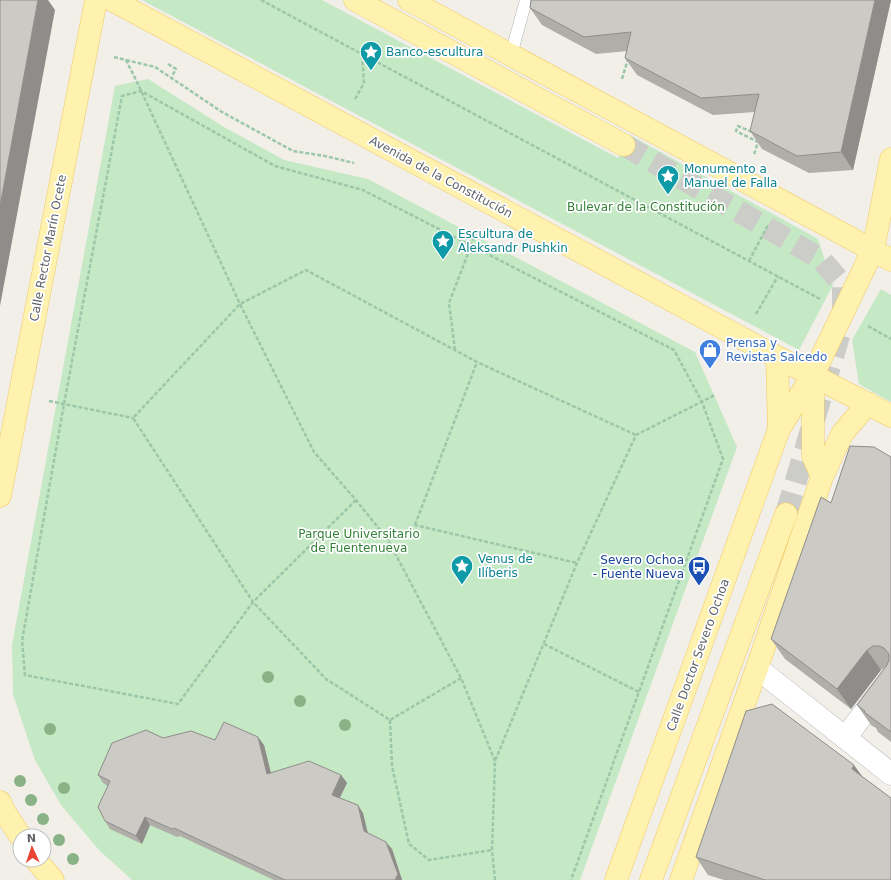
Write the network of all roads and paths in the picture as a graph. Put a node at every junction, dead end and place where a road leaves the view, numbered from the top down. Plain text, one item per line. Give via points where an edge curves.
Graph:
1 (96, 0) edge
2 (112, 0) edge
3 (261, 0) edge
4 (356, 0) edge
5 (411, 0) edge
6 (526, 0) edge
7 (630, 53) edge
8 (362, 54) junction
9 (511, 55) junction
10 (114, 57) dead end
11 (126, 60) junction
12 (170, 66) dead end
13 (171, 78) junction
14 (622, 79) dead end
15 (141, 91) junction
16 (353, 103) dead end
17 (755, 134) edge
18 (624, 146) tunnel mouth
19 (754, 155) edge
20 (325, 156) dead end
21 (891, 159) edge
22 (770, 220) dead end
23 (477, 230) dead end
24 (470, 246) junction
25 (882, 255) edge
26 (749, 261) junction
27 (778, 276) junction
28 (824, 302) dead end
29 (240, 304) junction
30 (754, 319) dead end
31 (863, 323) dead end
32 (891, 339) edge
33 (455, 350) junction
34 (777, 357) junction
35 (477, 362) junction
36 (813, 375) junction
37 (715, 395) dead end
38 (49, 401) dead end
39 (702, 402) junction
40 (868, 403) junction
41 (64, 404) junction
42 (891, 416) edge
43 (133, 418) junction
44 (779, 429) junction
45 (636, 435) junction
46 (822, 477) junction
47 (0, 496) edge
48 (356, 500) junction
49 (786, 514) tunnel mouth
50 (415, 526) junction
51 (388, 540) junction
52 (577, 563) junction
53 (253, 602) junction
54 (544, 644) junction
55 (757, 668) junction
56 (460, 678) junction
57 (891, 678) edge
58 (639, 692) junction
59 (390, 720) junction
60 (845, 738) junction
61 (495, 760) junction
62 (891, 774) edge
63 (0, 802) edge
64 (15, 828) edge
65 (492, 850) junction
66 (43, 868) edge
67 (53, 880) edge
68 (495, 880) edge
69 (571, 880) edge
70 (616, 880) edge
71 (651, 880) edge
72 (681, 880) edge

1 - 47 main road, Calle Rector Marín Ocete
2 - 34 main road, Avenida de la Constitución
3 - 8 path
4 - 18 main road
5 - 9 main road
6 - 9 lane
7 - 14 path
8 - 16 path via 364,83
8 - 26 path
9 - 25 main road
10 - 11 path
11 - 13 path via 155,67
11 - 15 path
12 - 13 path via 176,69
13 - 20 path via 222,112 293,151
15 - 24 path via 275,166 363,190
15 - 29 path
15 - 41 path via 122,96
17 - 19 path via 738,126 736,131 758,142
21 - 25 main road
22 - 26 path
23 - 24 path
24 - 33 path via 450,303
24 - 39 path via 674,350
25 - 36 main road
26 - 27 path
27 - 28 path
27 - 30 path
29 - 33 path via 306,270
29 - 43 path
29 - 48 path via 314,452
31 - 32 path
33 - 35 path
34 - 36 main road, Avenida de la Constitución
34 - 44 main road, Calle Doctor Severo Ochoa
35 - 45 path
35 - 50 path
36 - 40 main road, Avenida de la Constitución
36 - 44 main road, Calle Doctor Severo Ochoa
36 - 46 main road via 813,456
37 - 39 path
38 - 41 path
39 - 45 path
39 - 58 path via 723,459
40 - 42 main road, Avenida de la Constitución
40 - 46 main road via 842,434
41 - 43 path
41 - 53 path via 22,642 24,675 178,704
43 - 53 path
44 - 70 main road, Calle Doctor Severo Ochoa
45 - 52 path
46 - 55 main road
48 - 51 path
48 - 53 path
49 - 71 main road
50 - 51 path
50 - 52 path
51 - 56 path
52 - 54 path
53 - 59 path via 326,679
54 - 58 path
54 - 61 path
55 - 60 street
55 - 72 main road
56 - 59 path
56 - 61 path
57 - 60 street
58 - 69 path
59 - 65 path via 392,766 409,844 429,860
60 - 62 street
61 - 65 path
63 - 64 main road
65 - 68 path
66 - 67 main road

